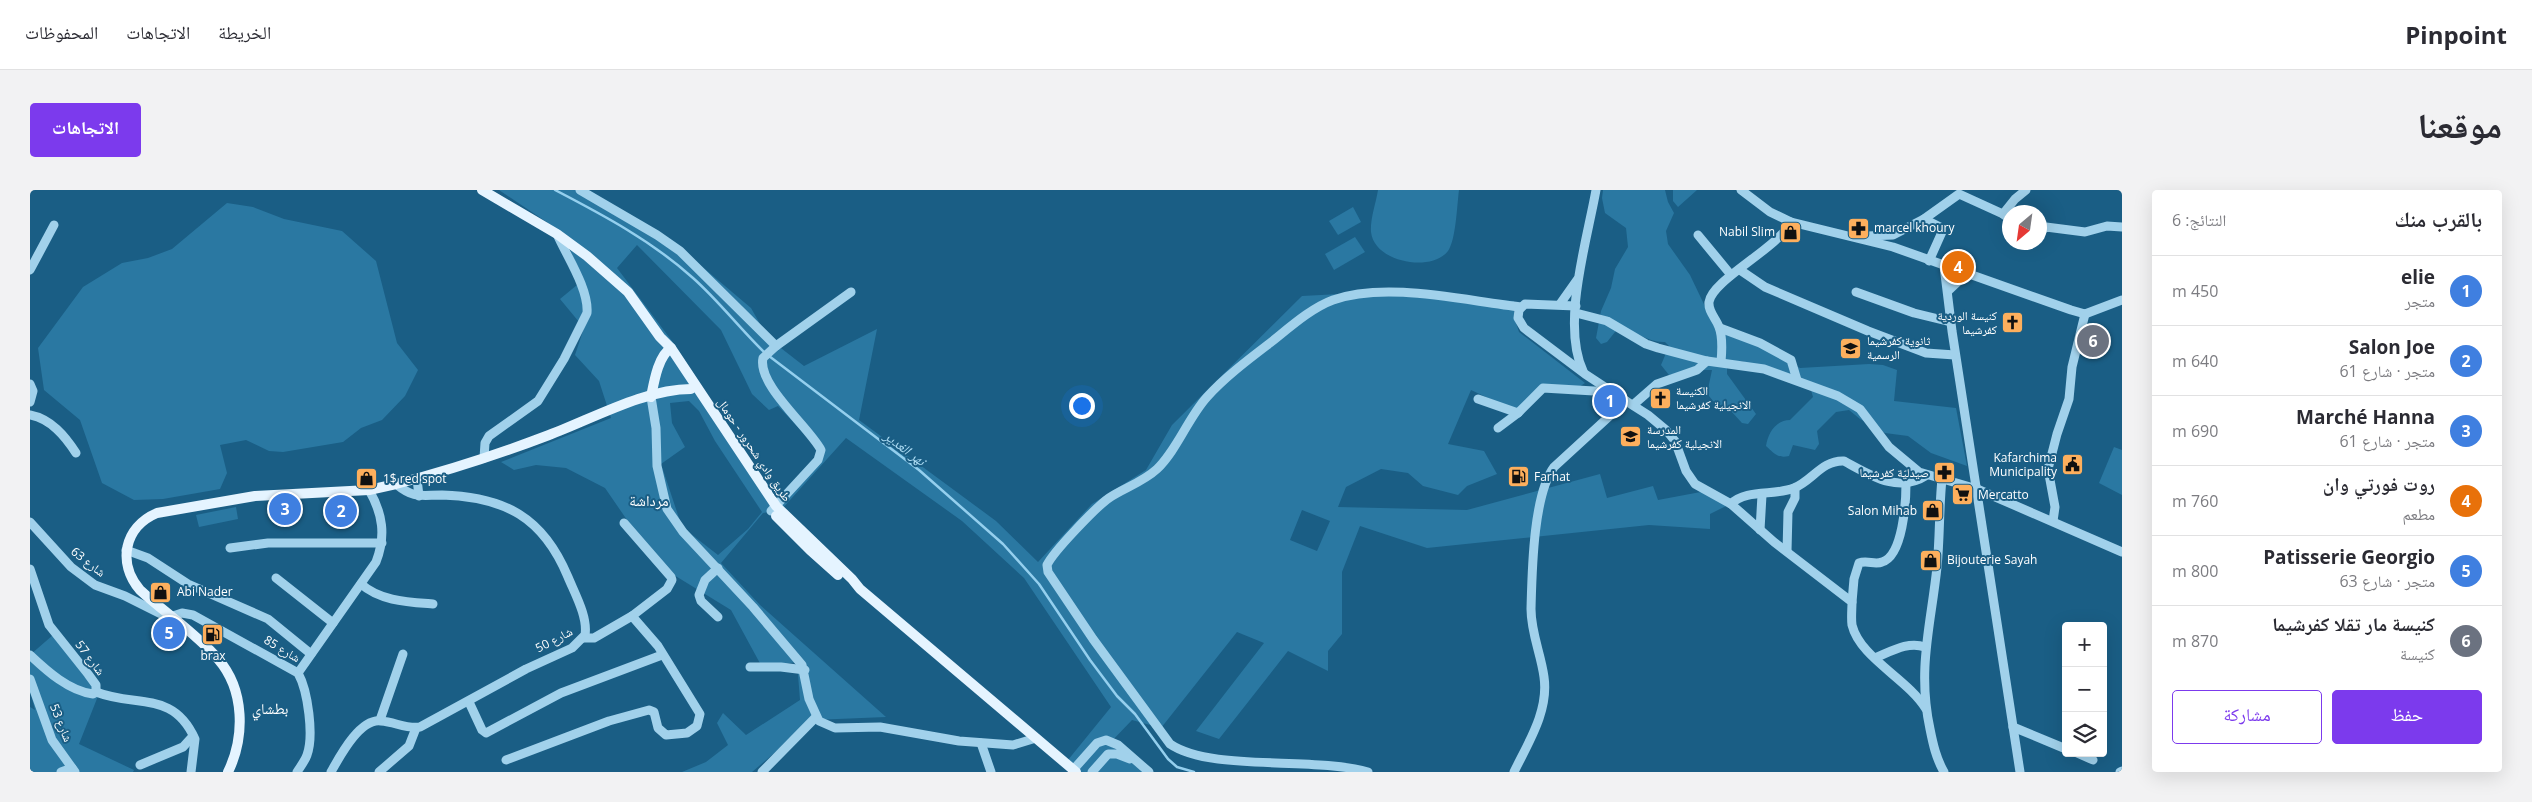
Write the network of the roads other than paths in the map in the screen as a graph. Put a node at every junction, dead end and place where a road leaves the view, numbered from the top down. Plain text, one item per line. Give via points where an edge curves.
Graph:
1 (482, 190) edge
2 (581, 190) edge
3 (1596, 190) edge
4 (1741, 190) edge
5 (2026, 190) edge
6 (2012, 205) edge
7 (2002, 215) edge
8 (1924, 219) junction
9 (1791, 222) junction
10 (54, 225) dead end
11 (2047, 227) edge
12 (2122, 227) edge
13 (556, 234) junction
14 (1698, 235) dead end
15 (1854, 236) junction
16 (1929, 261) junction
17 (1944, 266) junction
18 (30, 270) edge
19 (1740, 270) junction
20 (1966, 274) junction
21 (1731, 275) junction
22 (1579, 276) junction
23 (1948, 290) junction
24 (851, 292) dead end
25 (1856, 292) dead end
26 (2122, 300) edge
27 (1560, 304) junction
28 (1521, 307) junction
29 (1576, 309) junction
30 (2085, 314) junction
31 (1951, 322) junction
32 (1720, 328) junction
33 (774, 348) junction
34 (1575, 348) junction
35 (669, 350) junction
36 (1560, 354) junction
37 (1956, 354) junction
38 (1707, 361) junction
39 (1721, 362) junction
40 (1585, 374) junction
41 (1797, 380) junction
42 (30, 384) edge
43 (691, 389) junction
44 (1612, 392) junction
45 (651, 397) junction
46 (1478, 399) dead end
47 (30, 402) edge
48 (1629, 403) junction
49 (706, 407) junction
50 (1518, 413) junction
51 (30, 415) edge
52 (1498, 428) dead end
53 (76, 453) dead end
54 (484, 458) junction
55 (1927, 475) junction
56 (417, 479) junction
57 (1942, 479) junction
58 (1906, 483) junction
59 (396, 484) junction
60 (1795, 488) junction
61 (1977, 489) junction
62 (369, 490) junction
63 (1762, 495) junction
64 (419, 496) junction
65 (1731, 504) junction
66 (774, 509) junction
67 (30, 522) edge
68 (2053, 522) junction
69 (624, 523) dead end
70 (1760, 530) junction
71 (382, 543) junction
72 (230, 548) dead end
73 (126, 550) junction
74 (1787, 551) junction
75 (2122, 552) edge
76 (718, 568) junction
77 (30, 570) edge
78 (276, 578) dead end
79 (361, 584) junction
80 (1852, 602) junction
81 (433, 604) dead end
82 (187, 613) junction
83 (632, 616) junction
84 (170, 617) junction
85 (718, 617) dead end
86 (333, 623) junction
87 (182, 627) junction
88 (584, 638) junction
89 (1925, 647) junction
90 (311, 654) junction
91 (403, 654) dead end
92 (30, 655) edge
93 (662, 655) junction
94 (1876, 658) junction
95 (750, 667) dead end
96 (805, 670) junction
97 (298, 673) junction
98 (30, 679) edge
99 (96, 692) junction
100 (469, 702) junction
101 (1926, 709) junction
102 (816, 717) junction
103 (380, 720) junction
104 (2013, 727) junction
105 (416, 728) junction
106 (194, 736) junction
107 (1036, 738) junction
108 (981, 742) junction
109 (2062, 746) edge
110 (2086, 757) edge
111 (506, 760) dead end
112 (2093, 760) dead end
113 (1138, 763) junction
114 (140, 765) dead end
115 (73, 770) edge
116 (1075, 771) edge
117 (61, 772) edge
118 (191, 772) edge
119 (228, 772) edge
120 (296, 772) edge
121 (331, 772) edge
122 (379, 772) edge
123 (762, 772) edge
124 (991, 772) edge
125 (1092, 772) edge
126 (1149, 772) edge
127 (1368, 772) edge
128 (1514, 772) edge
129 (1944, 772) edge
130 (2020, 772) edge

1 - 13 main road, طريق وادي شحرور - حومال
2 - 33 street via 680,251
3 - 22 street
4 - 9 street via 1770,212
5 - 6 street
7 - 8 street via 1959,194
8 - 15 street via 1893,235
8 - 16 street via 1940,227 1942,232
9 - 15 street
9 - 19 street
10 - 18 street
11 - 12 street via 2085,232 2107,226
13 - 35 main road, طريق وادي شحرور - حومال via 628,292
13 - 54 street via 582,286 587,313 538,401 489,436
14 - 21 street
15 - 16 street
16 - 17 street
17 - 20 street
17 - 23 street
19 - 21 street
19 - 37 street via 1765,287 1868,331 1926,353
20 - 23 street
20 - 30 street
21 - 32 street via 1709,300 1709,308
22 - 27 street
22 - 29 street
23 - 31 street
24 - 33 street
25 - 31 street via 1914,313
26 - 30 street
27 - 28 street
27 - 29 street
28 - 36 street via 1518,314 1522,325
28 - 127 street via 1442,295 1386,293 1349,296 1324,304 1213,391 1152,474 1108,499 1047,565 1048,572 1093,639 1170,744 1185,758 1209,765 1245,769 1332,767
29 - 34 street
29 - 38 street via 1606,321 1646,344
30 - 68 street via 2072,366 2069,398 2048,473 2055,507
31 - 37 street
32 - 39 street
32 - 41 street via 1760,343 1791,360
33 - 66 street via 763,358 763,369 784,406 821,450 818,460
34 - 36 street via 1570,354
34 - 40 street
35 - 43 main road, طريق وادي شحرور - حومال
35 - 45 main road via 656,374
35 - 49 main road, طريق وادي شحرور - حومال
36 - 40 street
37 - 61 street
38 - 39 street
38 - 48 street via 1697,370 1656,384
39 - 41 street via 1764,369
40 - 44 street
41 - 55 street via 1855,406 1898,456 1911,468
42 - 47 street via 33,391
43 - 45 main road via 672,390
43 - 49 main road, طريق وادي شحرور - حومال
44 - 48 street
44 - 50 street via 1543,388
45 - 54 main road via 608,410
45 - 76 street via 658,466 667,509 682,532
46 - 50 street
48 - 65 street via 1648,415 1675,441 1686,471 1695,484
48 - 128 street via 1554,467 1546,479 1536,531 1531,609 1545,689 1539,718
49 - 66 main road, طريق وادي شحرور - حومال
50 - 52 street
51 - 53 street via 55,427
54 - 56 main road
55 - 57 street
55 - 58 street
56 - 59 main road
56 - 64 street
57 - 61 street
57 - 89 street via 1937,568
58 - 60 street via 1877,479 1844,461 1838,461 1822,467
58 - 80 street via 1897,547 1891,557 1880,563 1859,563
59 - 62 main road
59 - 64 street, شارع 50 via 408,494
60 - 63 street
60 - 74 street via 1795,498 1788,512
61 - 68 street
61 - 104 street
62 - 71 street via 381,516
62 - 73 main road via 255,496 157,513 136,528
63 - 65 street via 1742,496
63 - 70 street
64 - 88 street, شارع 50 via 442,495 495,501 540,529 556,550 576,596 586,628
65 - 70 street
66 - 107 main road, طريق وادي شحرور - حومال via 812,548
67 - 84 street, شارع 63 via 65,561 88,580
68 - 75 street
69 - 83 street via 672,580 667,589
70 - 74 street
71 - 72 street via 268,543
71 - 79 street via 373,569
73 - 84 main road via 125,561 134,583
73 - 90 street via 148,558 188,584 268,619
74 - 80 street
76 - 85 street via 705,580 699,595
76 - 96 street
77 - 99 street, شارع 57 via 49,625 96,685
78 - 86 street
79 - 81 street via 373,594
79 - 86 street
80 - 94 street via 1852,625 1864,647
82 - 84 street
82 - 87 street
82 - 97 street, شارع 85
83 - 88 street via 594,638
83 - 93 street
84 - 87 main road
86 - 90 street
87 - 119 main road via 220,660 234,689 240,728 237,749
88 - 100 street, شارع 50 via 572,648 526,669
89 - 94 street via 1907,645
89 - 101 street
90 - 97 street
91 - 103 street
92 - 99 street, شارع 57 via 73,687 85,693
93 - 100 street via 561,694 486,733
93 - 111 street via 700,714 694,730 666,736 658,728 654,712 649,710 609,721
94 - 101 street via 1918,695
95 - 96 street
96 - 102 street via 809,699
97 - 120 street, شارع 85 via 305,690 309,737 307,755
98 - 115 street, شارع 53 via 52,740
99 - 106 street via 170,708 182,718
100 - 105 street, شارع 50
101 - 129 street via 1935,754
102 - 108 street via 835,728 880,727 933,738
102 - 123 street
103 - 105 street
103 - 121 street via 360,730
104 - 109 street
104 - 130 street
105 - 122 street via 408,746
106 - 114 street via 183,747
106 - 118 street via 196,745
107 - 108 street via 1013,745
107 - 116 main road, طريق وادي شحرور - حومال
108 - 124 street
110 - 112 street
113 - 116 street via 1118,745 1102,740
113 - 125 street via 1121,755 1108,754
113 - 126 street
115 - 117 street

